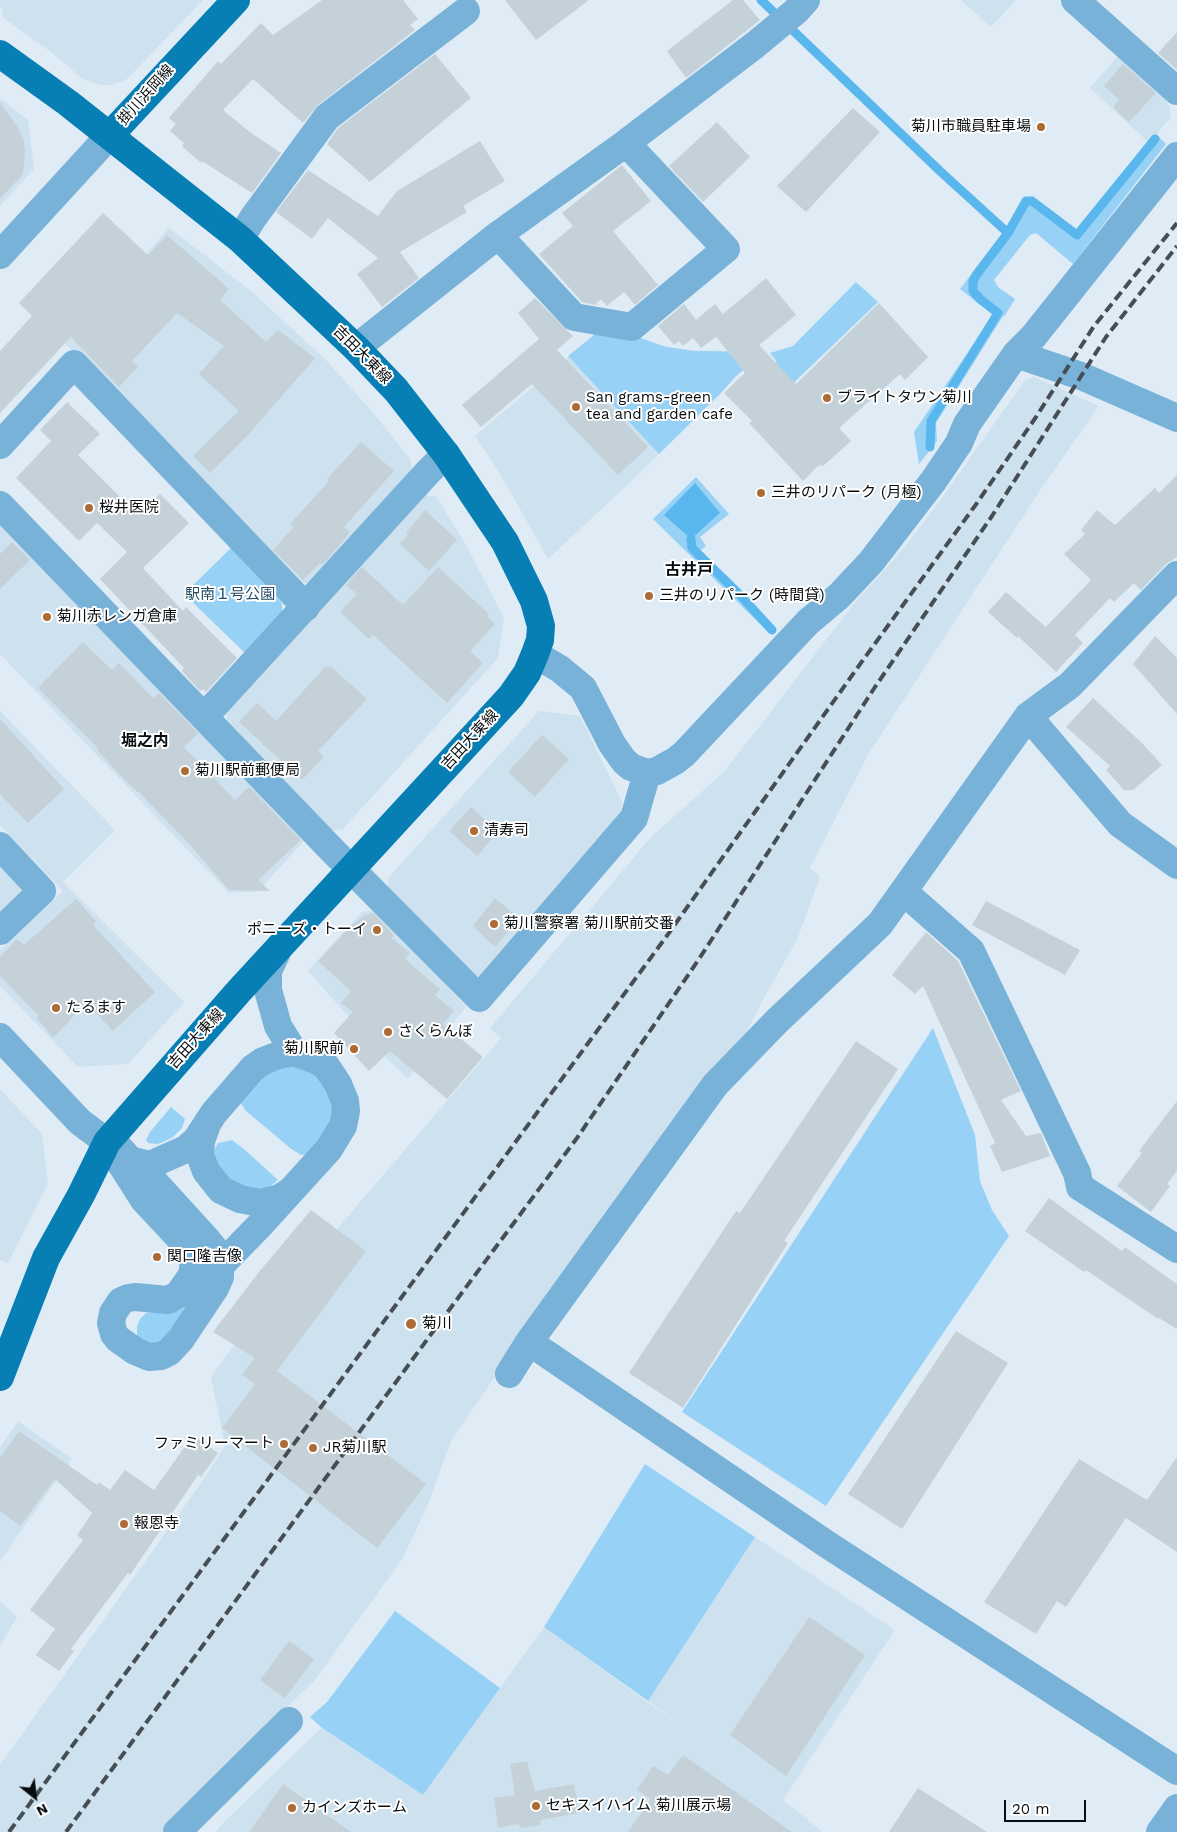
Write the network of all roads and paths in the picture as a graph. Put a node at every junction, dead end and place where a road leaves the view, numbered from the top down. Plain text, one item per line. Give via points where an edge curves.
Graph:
1 (236, 0) edge
2 (1075, 0) edge
3 (466, 11) dead end
4 (790, 11) edge
5 (0, 54) edge
6 (1177, 91) edge
7 (110, 135) junction
8 (626, 143) junction
9 (1177, 156) edge
10 (498, 235) junction
11 (240, 239) junction
12 (0, 255) edge
13 (356, 348) junction
14 (1016, 354) junction
15 (1177, 418) edge
16 (0, 445) edge
17 (446, 454) junction
18 (0, 505) edge
19 (1176, 576) edge
20 (306, 608) junction
21 (535, 654) junction
22 (1028, 716) junction
23 (204, 717) junction
24 (647, 774) junction
25 (0, 846) edge
26 (1177, 865) edge
27 (351, 869) junction
28 (904, 892) junction
29 (0, 931) edge
30 (277, 952) junction
31 (0, 1037) edge
32 (294, 1052) junction
33 (206, 1127) junction
34 (107, 1142) junction
35 (138, 1163) junction
36 (288, 1192) junction
37 (1175, 1244) edge
38 (185, 1246) junction
39 (220, 1265) junction
40 (529, 1342) junction
41 (509, 1374) dead end
42 (0, 1377) edge
43 (289, 1721) dead end
44 (1177, 1771) edge
45 (1177, 1808) edge
46 (177, 1832) edge
47 (1160, 1832) edge

1 - 7 main road, 掛川浜岡線
2 - 6 street
3 - 11 street via 327,118
4 - 8 street via 755,45
5 - 7 main road, 掛川浜岡線
7 - 11 main road, 吉田大東線
7 - 12 street
8 - 10 street
8 - 10 street via 726,249 632,327 574,317
9 - 14 street
10 - 13 street
11 - 13 main road, 吉田大東線
13 - 17 main road, 吉田大東線 via 396,390
14 - 15 street via 1081,376
14 - 24 street via 967,424 939,473 871,562 839,596 808,622 684,754
16 - 20 street via 74,364
17 - 20 street
17 - 21 main road, 吉田大東線 via 505,542 534,601 541,626
18 - 23 street
19 - 22 street via 1070,685
20 - 23 street
21 - 24 street via 583,688 619,754 631,767
21 - 27 main road, 吉田大東線 via 511,696
22 - 26 street via 1120,824
22 - 28 street
23 - 27 street
24 - 27 street via 634,818 479,998
25 - 29 street via 42,891
27 - 30 main road, 吉田大東線
28 - 37 street via 971,952 1077,1174 1080,1187
28 - 40 street via 880,924 777,1021 715,1085
30 - 32 street via 268,970 268,990 278,1026
30 - 34 main road, 吉田大東線
31 - 34 street via 80,1122
32 - 33 street via 263,1061 253,1068
32 - 36 street via 326,1066 342,1092 346,1111 343,1126 329,1149
33 - 35 street via 186,1149 150,1164
33 - 36 street via 200,1156 206,1171 221,1190 240,1199 260,1203 280,1198
34 - 35 street via 114,1142 125,1156
34 - 38 street via 144,1200
34 - 42 main road, 吉田大東線 via 46,1258
35 - 39 street via 208,1240 217,1252
36 - 39 street
38 - 39 street via 201,1261
38 - 39 street via 194,1263 192,1274 179,1294 168,1300 128,1298 112,1313 114,1334 135,1351 149,1357 170,1352 215,1288 220,1277
40 - 41 street
40 - 44 street via 820,1539
43 - 46 street
45 - 47 street

